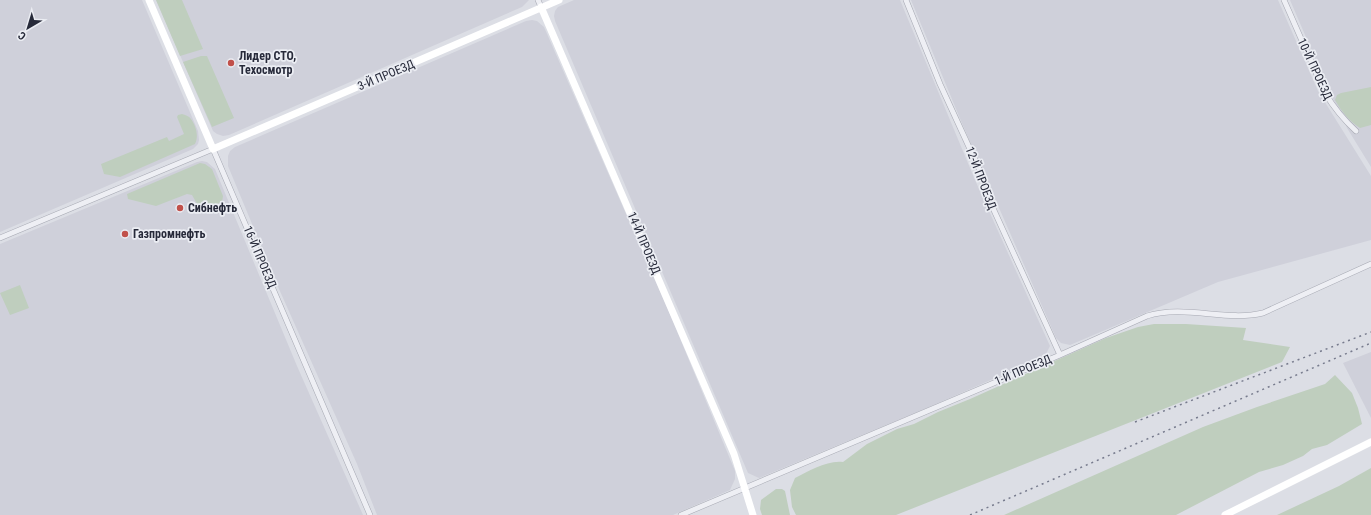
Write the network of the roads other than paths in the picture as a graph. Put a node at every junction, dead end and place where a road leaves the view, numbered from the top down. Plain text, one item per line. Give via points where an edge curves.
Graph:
1 (149, 0) edge
2 (538, 0) edge
3 (559, 0) edge
4 (906, 0) edge
5 (1284, 0) edge
6 (541, 7) junction
7 (1356, 131) dead end
8 (213, 148) junction
9 (0, 238) edge
10 (1371, 264) edge
11 (1060, 355) junction
12 (1371, 442) edge
13 (745, 488) junction
14 (370, 515) edge
15 (681, 515) edge
16 (753, 515) edge
17 (1225, 515) edge

1 - 8 street, 16-Й ПРОЕЗД
2 - 6 street, 14-Й ПРОЕЗД
3 - 6 street, 3-Й ПРОЕЗД
4 - 11 street, 12-Й ПРОЕЗД via 940,84 981,173 992,206
5 - 7 street, 10-Й ПРОЕЗД via 1325,94
6 - 8 street, 3-Й ПРОЕЗД
6 - 13 street, 14-Й ПРОЕЗД via 734,454
8 - 9 street
8 - 14 street, 16-Й ПРОЕЗД
10 - 11 street, 1-Й ПРОЕЗД via 1263,313 1157,313
11 - 13 street, 1-Й ПРОЕЗД
12 - 17 street
13 - 15 street, 1-Й ПРОЕЗД
13 - 16 street, 14-Й ПРОЕЗД

